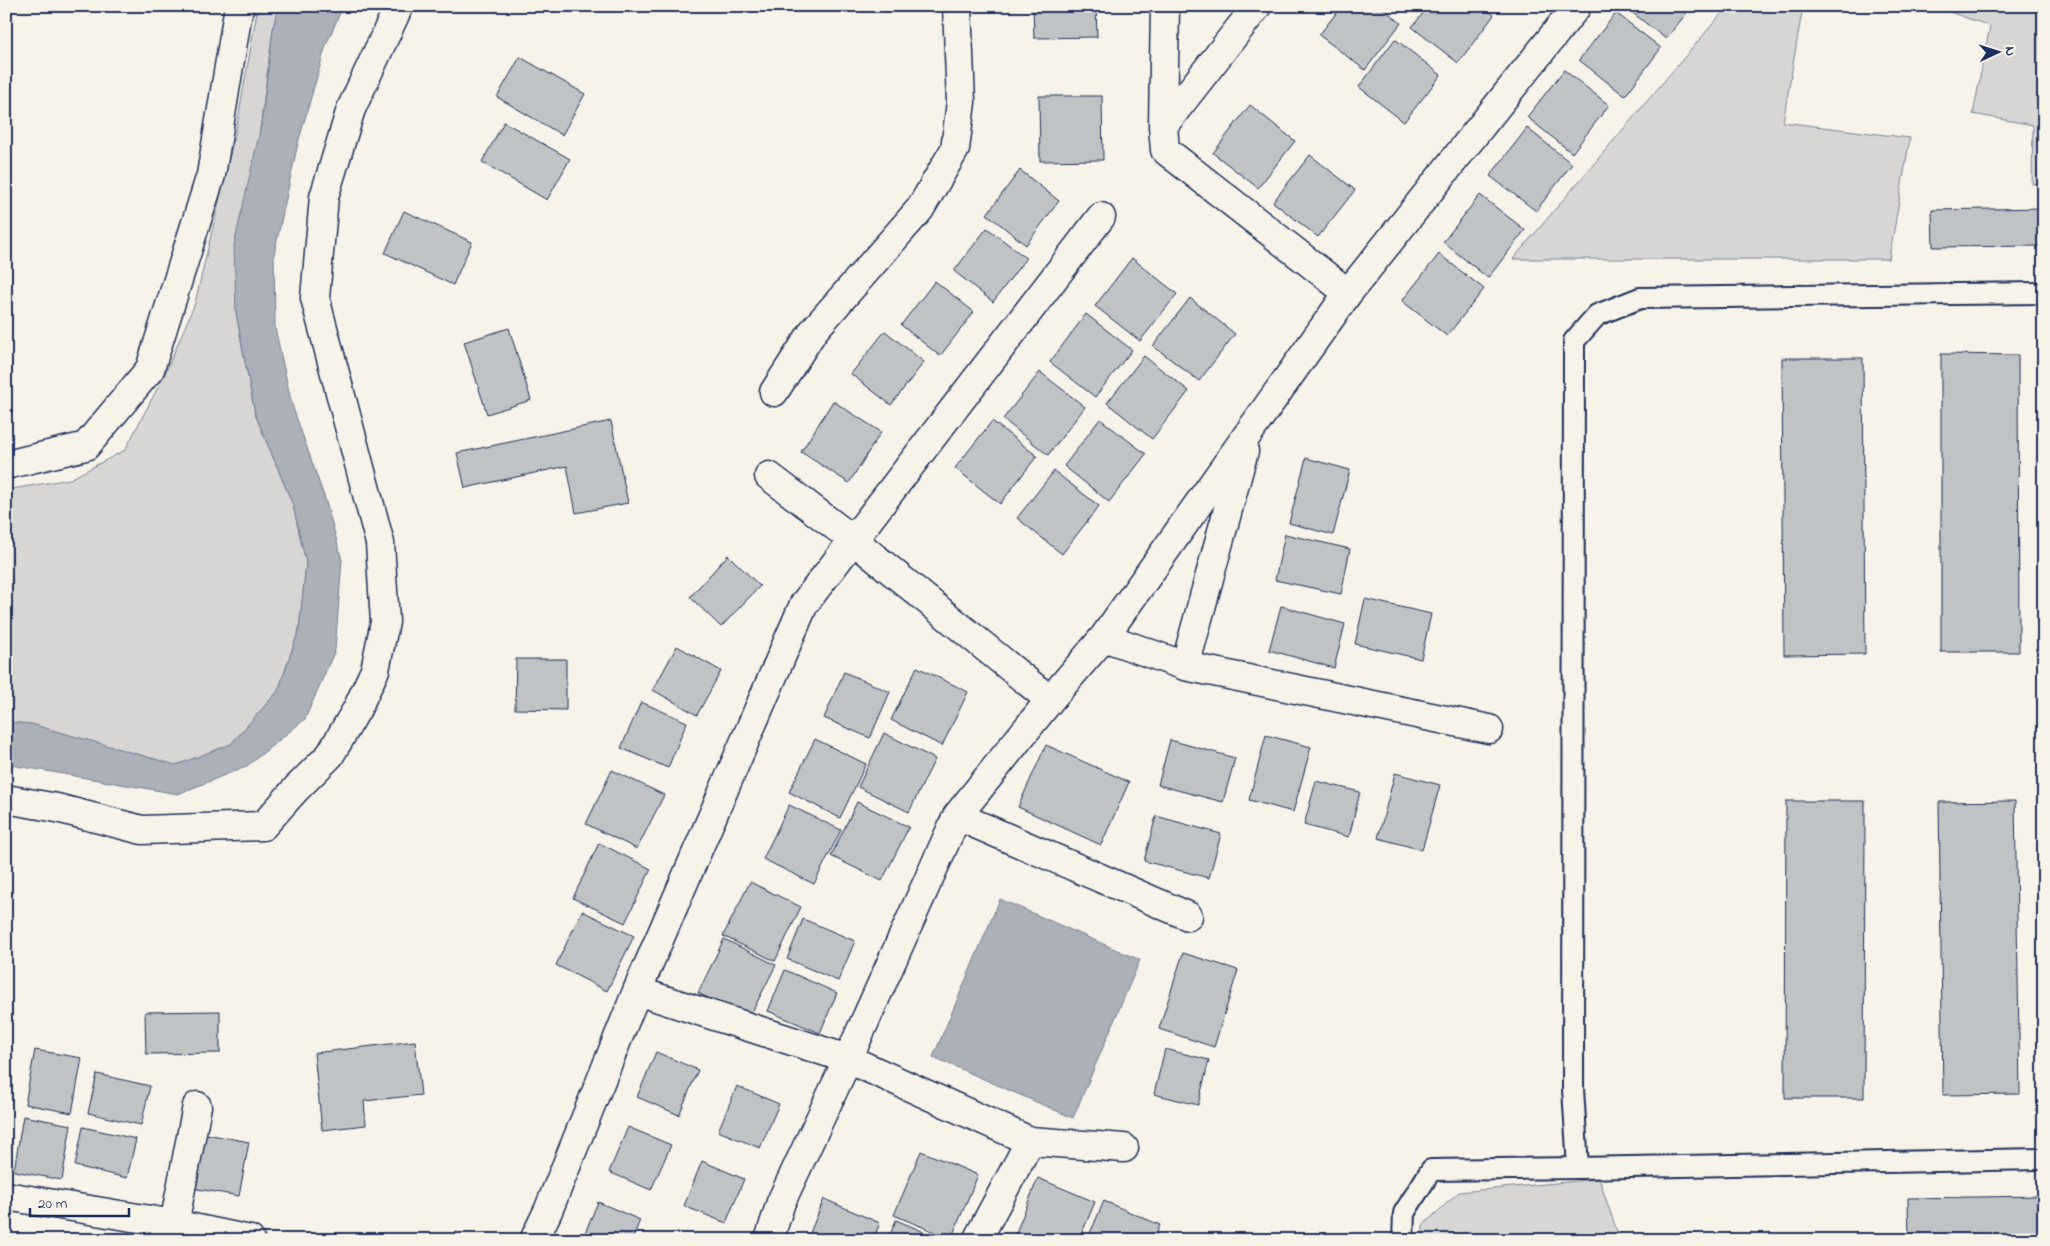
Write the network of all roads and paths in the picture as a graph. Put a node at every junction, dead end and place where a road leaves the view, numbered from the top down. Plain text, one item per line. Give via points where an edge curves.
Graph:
1 (239, 6) edge
2 (399, 6) edge
3 (957, 6) edge
4 (1165, 6) edge
5 (1257, 6) edge
6 (1577, 6) edge
7 (1163, 126) junction
8 (1101, 218) dead end
9 (1348, 292) junction
10 (2044, 293) edge
11 (774, 392) dead end
12 (1249, 432) junction
13 (6, 465) edge
14 (769, 476) dead end
15 (852, 539) junction
16 (1104, 637) junction
17 (1185, 666) junction
18 (1050, 700) junction
19 (1489, 729) dead end
20 (6, 799) edge
21 (957, 816) junction
22 (1188, 916) dead end
23 (637, 990) junction
24 (848, 1059) junction
25 (197, 1106) dead end
26 (1030, 1141) junction
27 (1124, 1148) dead end
28 (2044, 1159) edge
29 (1578, 1168) junction
30 (6, 1196) edge
31 (172, 1232) edge
32 (250, 1240) edge
33 (534, 1240) edge
34 (769, 1240) edge
35 (977, 1240) edge
36 (1404, 1240) edge

1 - 13 street via 211,176 150,369 86,446
2 - 20 street via 351,109 324,197 315,298 380,543 385,622 375,670 357,709 330,755 263,826 142,830 57,808
3 - 11 street via 961,102 955,149 920,209 814,330
4 - 7 street
5 - 7 street
6 - 9 street
7 - 9 street via 1165,150
8 - 15 street
9 - 12 street
10 - 29 lane via 1640,298 1597,314 1574,341 1573,1090
12 - 16 street
12 - 17 street
14 - 15 street
15 - 18 street
15 - 23 street via 804,604
16 - 17 street
16 - 18 street
17 - 19 street
18 - 21 street
21 - 22 street
21 - 24 street
23 - 24 street
23 - 33 street
24 - 26 street
24 - 34 street via 781,1202
25 - 31 street
26 - 27 street
26 - 35 street
28 - 29 lane
29 - 36 lane via 1431,1170 1404,1213
30 - 31 street
31 - 32 street

